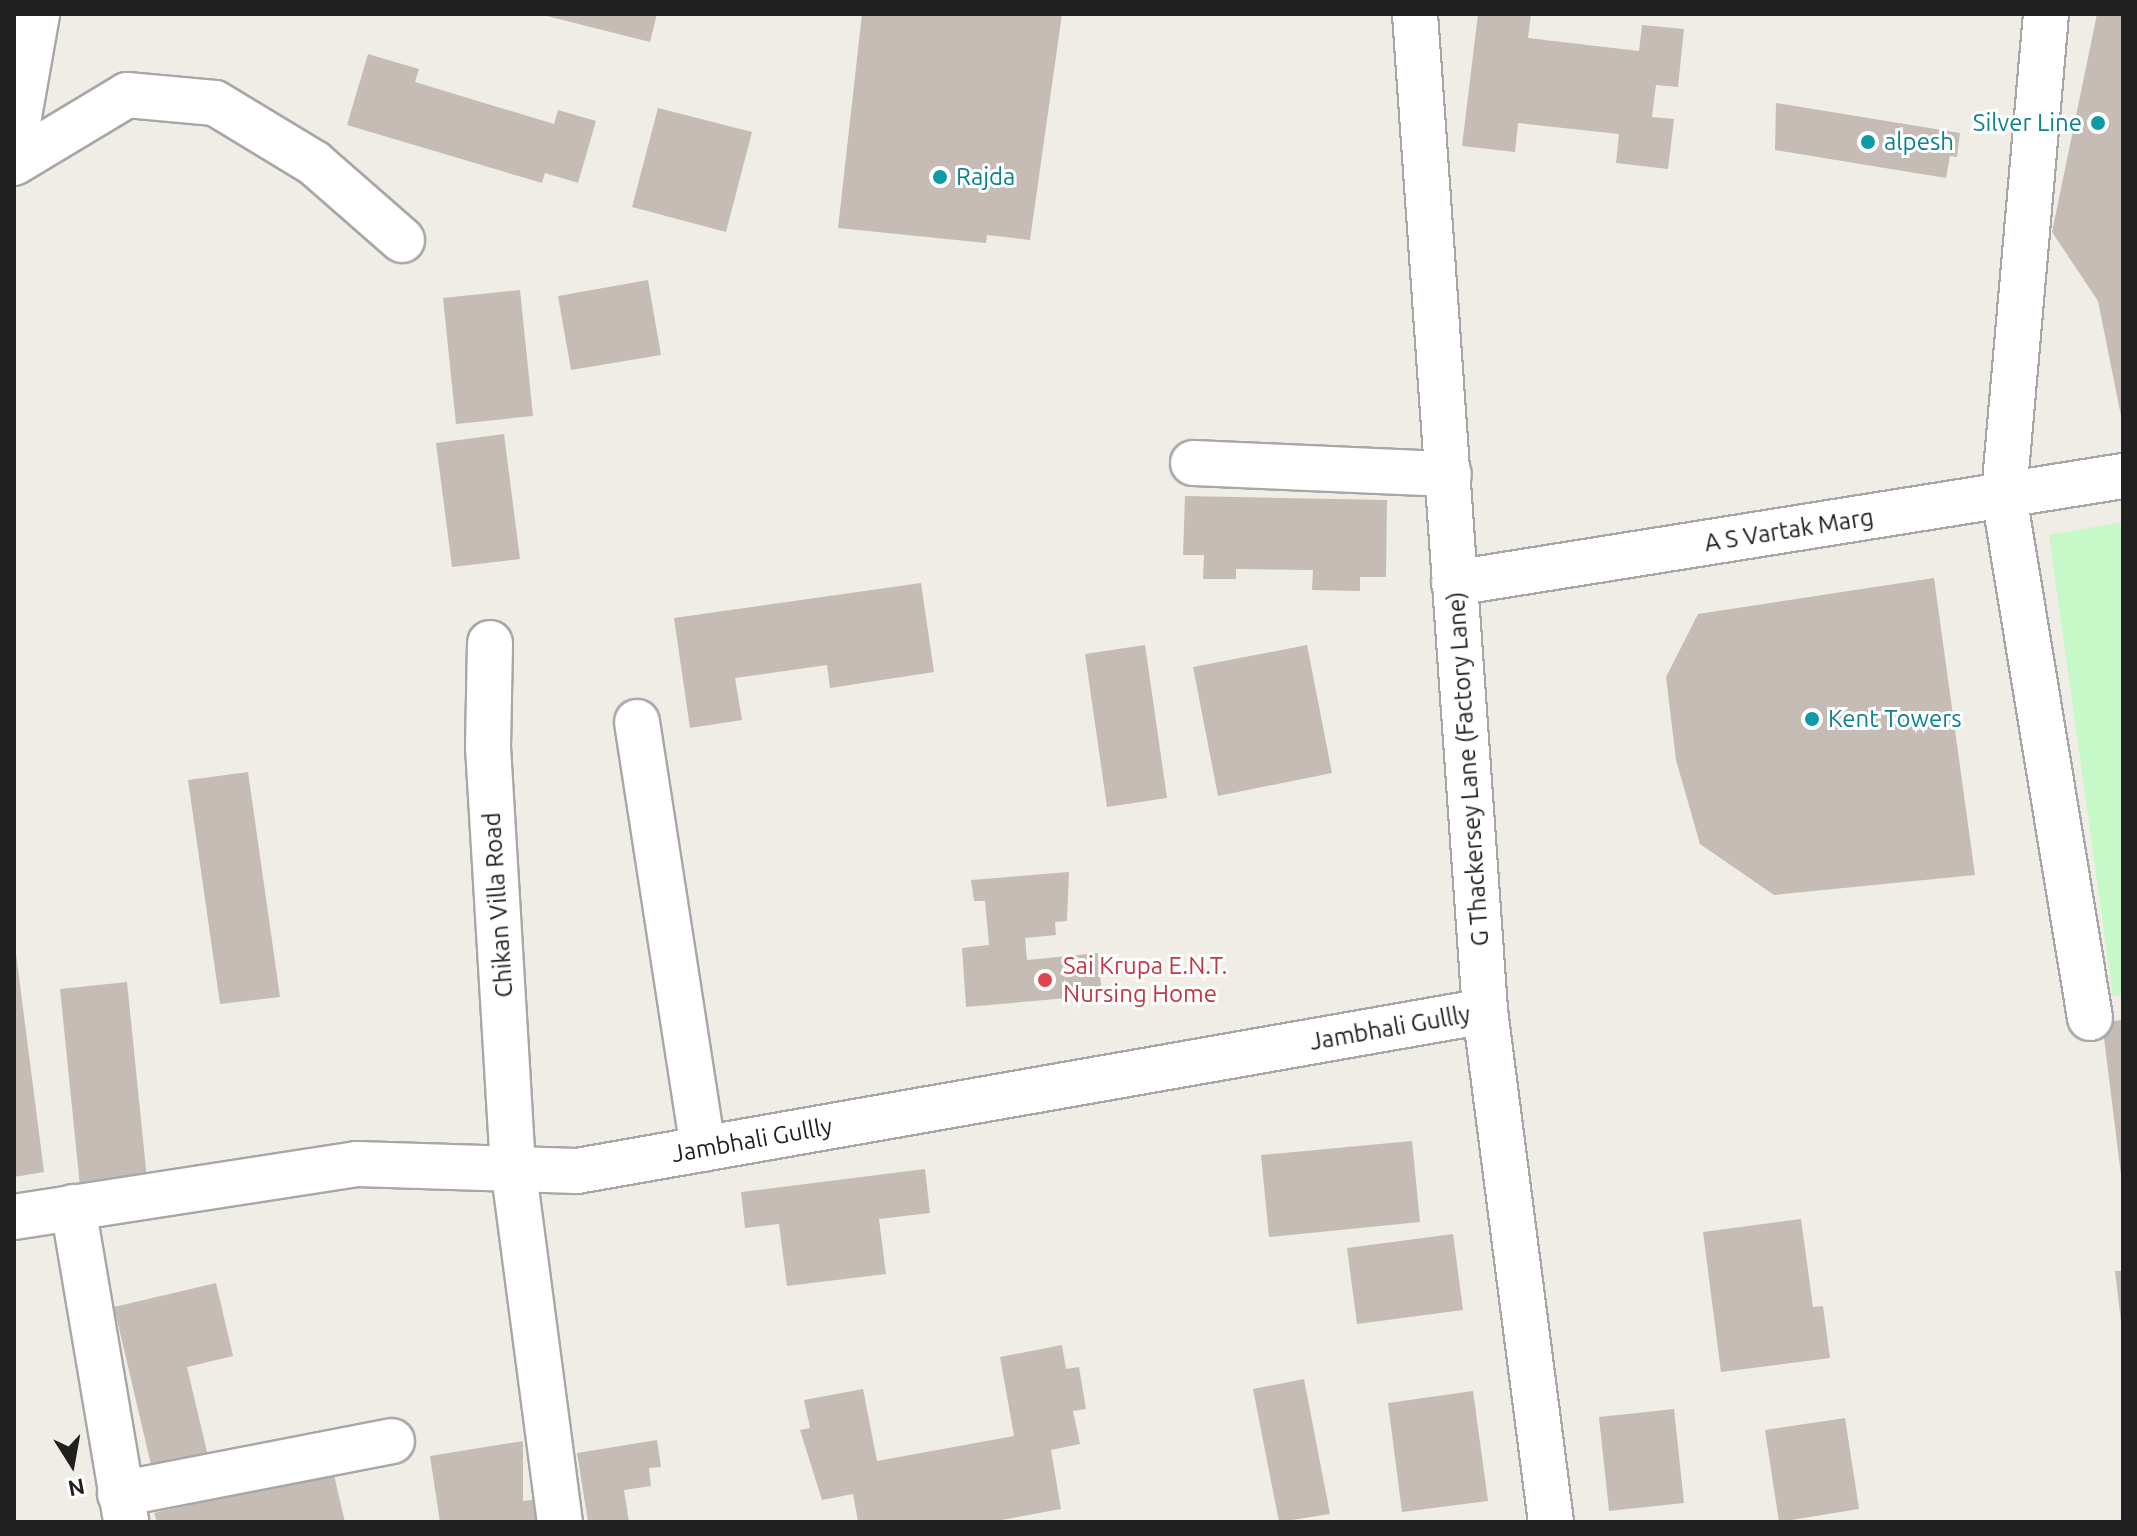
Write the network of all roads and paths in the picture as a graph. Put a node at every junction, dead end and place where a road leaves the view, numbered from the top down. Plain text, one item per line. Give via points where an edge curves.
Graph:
1 (37, 14) edge
2 (1415, 14) edge
3 (2046, 14) edge
4 (14, 145) edge
5 (14, 163) edge
6 (402, 240) dead end
7 (1193, 463) dead end
8 (1449, 474) junction
9 (2123, 476) edge
10 (2004, 496) junction
11 (1454, 583) junction
12 (490, 643) dead end
13 (637, 722) dead end
14 (1485, 1011) junction
15 (2090, 1018) dead end
16 (703, 1149) junction
17 (513, 1166) junction
18 (73, 1207) junction
19 (14, 1217) edge
20 (392, 1441) dead end
21 (123, 1508) edge
22 (560, 1522) edge
23 (1551, 1522) edge

1 - 4 street
2 - 8 street, G Thackersey Lane (Factory Lane)
3 - 10 street
5 - 6 street via 127,95 215,103 314,163
7 - 8 street
8 - 11 street, G Thackersey Lane (Factory Lane)
9 - 10 street, A S Vartak Marg
10 - 11 street, A S Vartak Marg
10 - 15 street
11 - 14 street, G Thackersey Lane (Factory Lane)
12 - 17 street, Chikan Villa Road via 488,747
13 - 16 street
14 - 16 street, Jambhali Gullly
14 - 23 street, G Thackersey Lane (Factory Lane)
16 - 17 street, Jambhali Gullly via 577,1171
17 - 18 street, Jambhali Gullly via 357,1164
17 - 22 street, Chikan Villa Road
18 - 19 street, Jambhali Gullly
18 - 21 street
20 - 21 street

